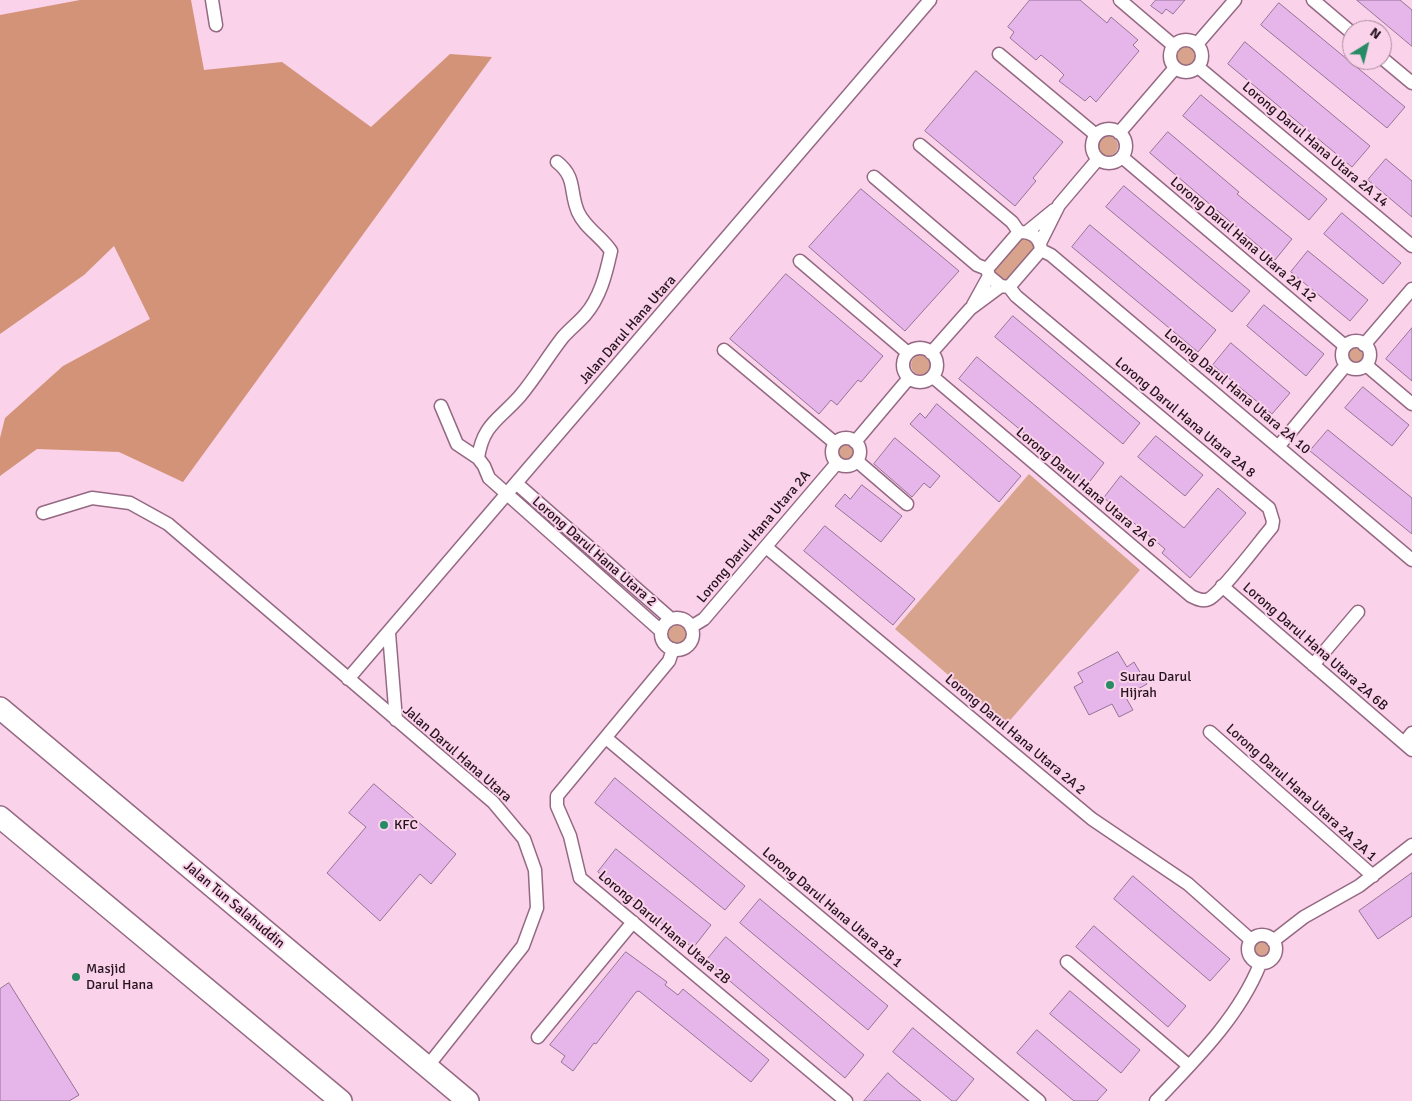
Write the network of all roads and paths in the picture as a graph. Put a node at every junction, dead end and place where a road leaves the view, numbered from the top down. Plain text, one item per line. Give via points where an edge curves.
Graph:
1 (212, 0) edge
2 (930, 0) edge
3 (1120, 0) edge
4 (1235, 0) edge
5 (1313, 0) edge
6 (216, 25) dead end
7 (1342, 25) edge
8 (1197, 44) junction
9 (1174, 46) junction
10 (999, 54) dead end
11 (1392, 66) edge
12 (1198, 67) junction
13 (1175, 68) junction
14 (1412, 83) edge
15 (1119, 133) junction
16 (1096, 135) junction
17 (920, 146) dead end
18 (1122, 157) junction
19 (1098, 159) junction
20 (557, 162) dead end
21 (874, 178) dead end
22 (1059, 205) junction
23 (1023, 232) junction
24 (1041, 246) junction
25 (1412, 246) edge
26 (800, 261) dead end
27 (988, 273) junction
28 (1005, 286) junction
29 (1412, 289) edge
30 (970, 309) junction
31 (1364, 344) junction
32 (1345, 346) junction
33 (724, 350) dead end
34 (931, 353) junction
35 (908, 354) junction
36 (1346, 365) junction
37 (1366, 365) junction
38 (933, 377) junction
39 (909, 378) junction
40 (1412, 404) edge
41 (441, 406) dead end
42 (855, 442) junction
43 (835, 443) junction
44 (1278, 447) junction
45 (478, 458) junction
46 (857, 461) junction
47 (837, 463) junction
48 (516, 483) junction
49 (506, 495) junction
50 (907, 504) dead end
51 (43, 513) dead end
52 (766, 547) junction
53 (1412, 560) edge
54 (1222, 586) junction
55 (1358, 612) dead end
56 (671, 619) junction
57 (691, 627) junction
58 (661, 631) junction
59 (389, 633) junction
60 (673, 649) junction
61 (1314, 665) junction
62 (348, 679) junction
63 (0, 708) edge
64 (396, 720) junction
65 (1210, 732) dead end
66 (606, 738) junction
67 (1409, 742) edge
68 (0, 817) edge
69 (1412, 845) edge
70 (1373, 876) junction
71 (633, 922) junction
72 (1250, 940) junction
73 (1273, 941) junction
74 (1067, 962) dead end
75 (1260, 964) junction
76 (538, 1037) dead end
77 (1189, 1066) junction
78 (427, 1067) junction
79 (341, 1101) edge
80 (468, 1101) edge
81 (846, 1101) edge
82 (1039, 1101) edge
83 (1156, 1101) edge

1 - 6 street
2 - 48 street, Jalan Darul Hana Utara
3 - 9 street
4 - 8 street
5 - 7 street
8 - 9 street via 1186,40
8 - 12 street via 1203,58
9 - 13 street via 1170,58
10 - 16 street
11 - 14 street
12 - 13 street via 1190,72
12 - 25 street, Lorong Darul Hana Utara 2A 14
13 - 15 street
15 - 16 street via 1108,129
15 - 18 street via 1125,147
16 - 19 street via 1092,148
17 - 23 street, Lorong Darul Hana Utara 2A 10
18 - 19 street via 1112,162
18 - 32 street, Lorong Darul Hana Utara 2A 12
19 - 22 street
20 - 45 street via 568,171 585,225 603,240 611,252 608,266 600,292 586,314 563,338 514,403 486,429 480,440
21 - 27 street, Lorong Darul Hana Utara 2A 8
22 - 23 street
22 - 24 street
23 - 24 street, Lorong Darul Hana Utara 2A 10 via 1034,236
23 - 27 street
24 - 28 street
24 - 44 street, Lorong Darul Hana Utara 2A 10
26 - 35 street
27 - 28 street, Lorong Darul Hana Utara 2A 8
27 - 30 street
28 - 30 street
28 - 54 street, Lorong Darul Hana Utara 2A 8 via 1269,508 1272,527
29 - 31 street
30 - 34 street
31 - 32 street via 1356,341
31 - 37 street via 1369,352
32 - 36 street via 1342,357
33 - 43 street
34 - 35 street via 922,349
34 - 38 street via 937,363
35 - 39 street via 903,365
36 - 37 street via 1358,369
36 - 44 street
37 - 40 street
38 - 39 street via 921,382
38 - 54 street, Lorong Darul Hana Utara 2A 6 via 1191,596 1205,600
39 - 42 street
41 - 45 street via 457,444
42 - 43 street via 845,438
42 - 46 street via 860,453
43 - 47 street via 832,455
44 - 53 street, Lorong Darul Hana Utara 2A 10
45 - 49 street, Lorong Darul Hana Utara 2 via 489,478
46 - 47 street via 849,466
46 - 50 street
47 - 52 street, Lorong Darul Hana Utara 2A
48 - 49 street, Jalan Darul Hana Utara
48 - 56 street, Lorong Darul Hana Utara 2
49 - 58 street, Lorong Darul Hana Utara 2
49 - 59 street, Jalan Darul Hana Utara
51 - 62 street, Jalan Darul Hana Utara via 92,498 130,503 168,524
52 - 57 street, Lorong Darul Hana Utara 2A via 704,620
52 - 72 street, Lorong Darul Hana Utara 2A 2 via 1092,819 1188,884
54 - 61 street, Lorong Darul Hana Utara 2A 6B
55 - 61 street
56 - 57 street via 682,619
56 - 58 street
57 - 60 street via 693,634 689,644
58 - 60 street via 663,641
59 - 62 street, Jalan Darul Hana Utara
59 - 64 street
60 - 66 street, Lorong Darul Hana Utara 2B via 669,661
61 - 67 street, Lorong Darul Hana Utara 2A 6B
62 - 64 street, Jalan Darul Hana Utara
63 - 78 highway, Jalan Tun Salahuddin
64 - 78 street, Jalan Darul Hana Utara via 493,802 524,839 535,870 537,908 522,946
65 - 70 street, Lorong Darul Hana Utara 2A 2A 1
66 - 71 street, Lorong Darul Hana Utara 2B via 564,786 557,796 557,806 570,836 580,878
66 - 82 street, Lorong Darul Hana Utara 2B 1
68 - 79 highway
69 - 70 street
70 - 73 street via 1304,917
71 - 76 street
71 - 81 street, Lorong Darul Hana Utara 2B
72 - 73 street via 1261,935
72 - 75 street via 1249,956
73 - 75 street via 1275,956
74 - 77 street
75 - 77 street via 1238,1003
77 - 83 street
78 - 80 highway, Jalan Tun Salahuddin

